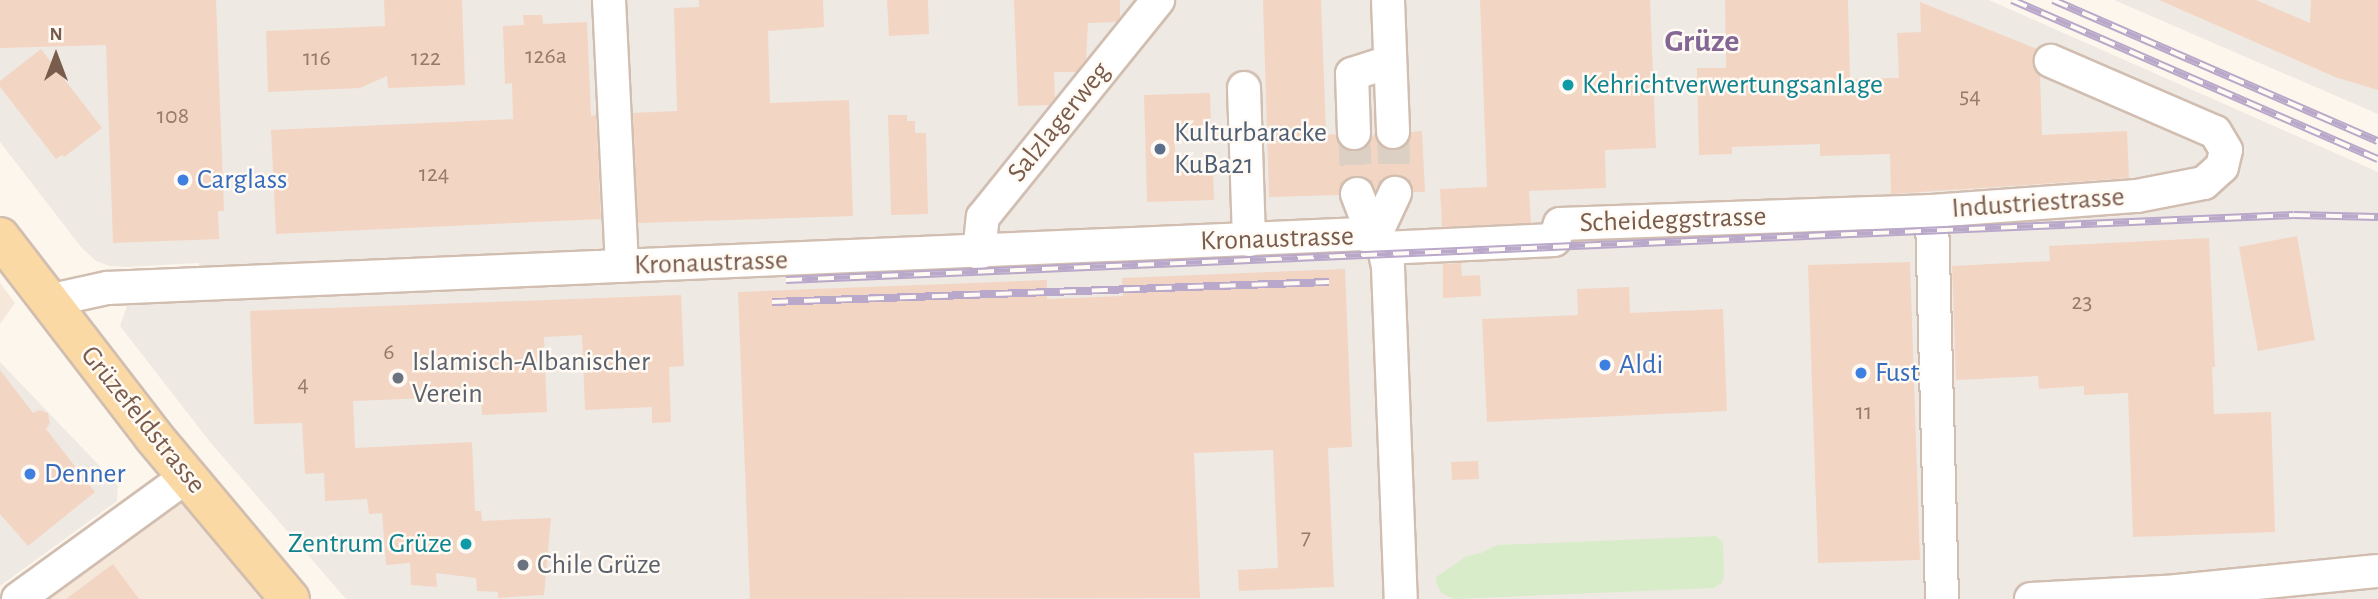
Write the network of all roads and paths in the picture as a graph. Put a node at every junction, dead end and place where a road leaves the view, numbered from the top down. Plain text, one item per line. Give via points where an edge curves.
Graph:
1 (609, 0) edge
2 (1158, 0) edge
3 (1388, 0) edge
4 (1390, 61) junction
5 (2051, 61) dead end
6 (1244, 88) dead end
7 (1393, 132) tunnel mouth
8 (1354, 133) tunnel mouth
9 (1395, 193) tunnel mouth
10 (1357, 194) tunnel mouth
11 (1932, 211) junction
12 (0, 237) edge
13 (1249, 240) junction
14 (1379, 243) junction
15 (979, 253) junction
16 (622, 266) junction
17 (48, 301) junction
18 (187, 476) junction
19 (2378, 571) edge
20 (18, 599) edge
21 (290, 599) edge
22 (1401, 599) edge
23 (1942, 599) edge
24 (2031, 599) edge

1 - 16 street
2 - 15 street, Salzlagerweg via 983,218
3 - 4 street
4 - 7 street
4 - 8 street via 1352,74
5 - 11 street, Industriestrasse via 2215,132 2226,150 2222,167 2204,183 2137,196
6 - 13 street
9 - 14 street
10 - 14 street
11 - 14 street, Scheideggstrasse via 1560,224 1554,240
11 - 23 street, Industriestrasse
12 - 17 main road, Grüzefeldstrasse
13 - 14 street, Kronaustrasse via 1362,234
13 - 15 street, Kronaustrasse
14 - 22 street via 1388,267
15 - 16 street, Kronaustrasse
16 - 17 street, Kronaustrasse via 107,288
17 - 18 main road, Grüzefeldstrasse
18 - 20 street
18 - 21 main road, Grüzefeldstrasse
19 - 24 street via 2177,592

